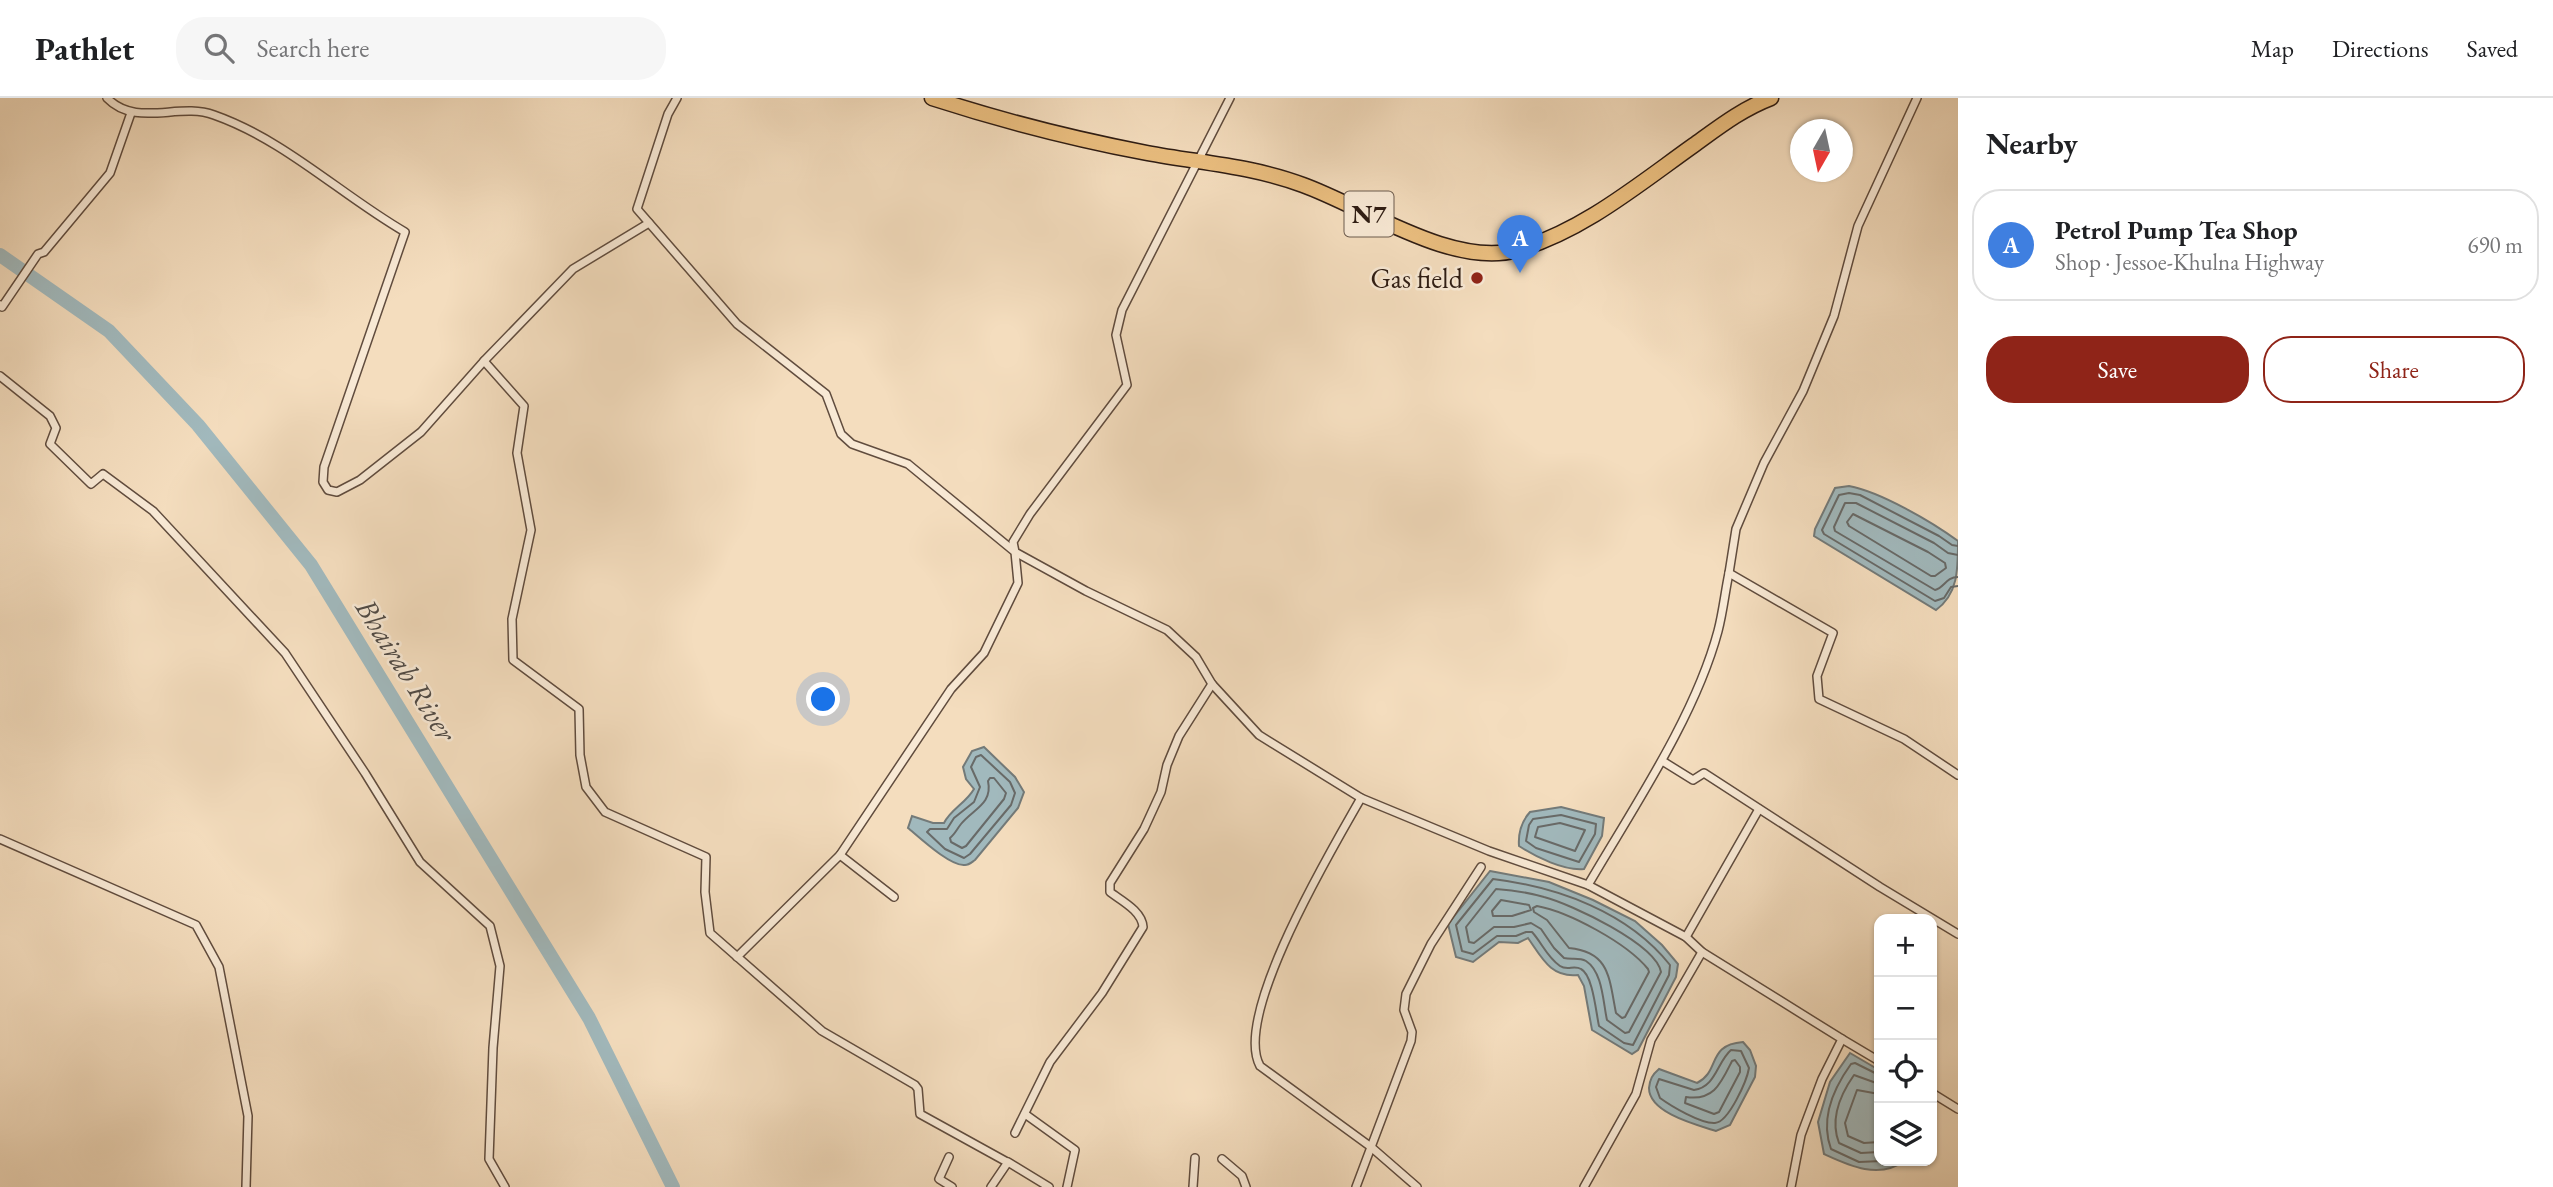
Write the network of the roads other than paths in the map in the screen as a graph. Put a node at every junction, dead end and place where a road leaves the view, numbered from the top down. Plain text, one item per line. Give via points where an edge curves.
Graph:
1 (107, 98) edge
2 (677, 98) edge
3 (932, 98) edge
4 (1230, 98) edge
5 (1771, 98) edge
6 (1917, 98) edge
7 (131, 113) junction
8 (1199, 162) junction
9 (649, 223) junction
10 (1, 306) edge
11 (484, 361) junction
12 (0, 376) edge
13 (1015, 552) junction
14 (1728, 573) junction
15 (1212, 684) junction
16 (1664, 762) dead end
17 (1958, 775) edge
18 (1361, 797) junction
19 (1759, 809) junction
20 (0, 839) edge
21 (840, 855) junction
22 (1481, 867) dead end
23 (1588, 885) junction
24 (894, 897) dead end
25 (1958, 933) edge
26 (1686, 937) junction
27 (1702, 952) junction
28 (737, 957) junction
29 (1842, 1039) junction
30 (1874, 1058) edge
31 (1937, 1096) edge
32 (1958, 1109) edge
33 (1025, 1114) junction
34 (1015, 1133) dead end
35 (1371, 1147) junction
36 (949, 1157) dead end
37 (1195, 1158) dead end
38 (1222, 1159) dead end
39 (1007, 1162) junction
40 (246, 1187) edge
41 (505, 1187) edge
42 (952, 1187) edge
43 (991, 1187) edge
44 (1049, 1187) edge
45 (1068, 1187) edge
46 (1193, 1187) edge
47 (1246, 1187) edge
48 (1356, 1187) edge
49 (1417, 1187) edge
50 (1584, 1187) edge
51 (1791, 1187) edge

1 - 7 street
2 - 9 street via 637,209
3 - 8 highway, N7 via 1026,127
4 - 8 street
5 - 8 highway, N7 via 1739,113 1594,215 1556,235 1503,253 1450,247 1293,181
6 - 14 street via 1858,226 1834,316 1808,378 1736,529
7 - 10 street via 110,173 38,254
7 - 11 street via 212,114 269,140 405,232 324,467 323,482 328,490 337,492 360,480 421,432
8 - 13 street via 1122,310 1116,335 1127,385 1030,514 1013,542
9 - 11 street via 573,269
9 - 13 street via 737,324 826,394 841,434 852,443 908,464
11 - 28 street via 524,406 517,453 530,530 512,619 513,660 579,709 586,787 605,812 706,857 710,933
12 - 41 street via 50,416 56,428 50,444 66,460 91,484 103,474 153,511 285,653 420,862 490,926 500,966 489,1159
13 - 15 street via 1167,630 1196,657
13 - 21 street via 1018,583 984,653 951,689
14 - 17 street via 1833,633 1817,676 1819,699 1905,739
14 - 23 street via 1718,631 1696,692
15 - 18 street via 1259,735
15 - 33 street via 1179,736 1144,829 1110,883 1110,892 1133,910 1143,928 1050,1062
16 - 19 street via 1693,780 1704,773
18 - 23 street via 1489,851
18 - 35 street via 1307,895 1267,984 1255,1031 1259,1066
19 - 25 street
19 - 26 street
20 - 40 street via 196,925 219,967 248,1116
21 - 24 street
21 - 28 street
22 - 35 street via 1431,944 1406,994 1404,1010 1411,1041
23 - 26 street
26 - 27 street
27 - 29 street
27 - 50 street via 1651,1040 1636,1094
28 - 39 street via 822,1031 915,1085 920,1114
29 - 30 street
29 - 51 street via 1801,1135
31 - 32 street
33 - 34 street
33 - 45 street via 1075,1150
35 - 48 street
35 - 49 street
36 - 42 street via 939,1179
37 - 46 street
38 - 47 street
39 - 43 street
39 - 44 street

